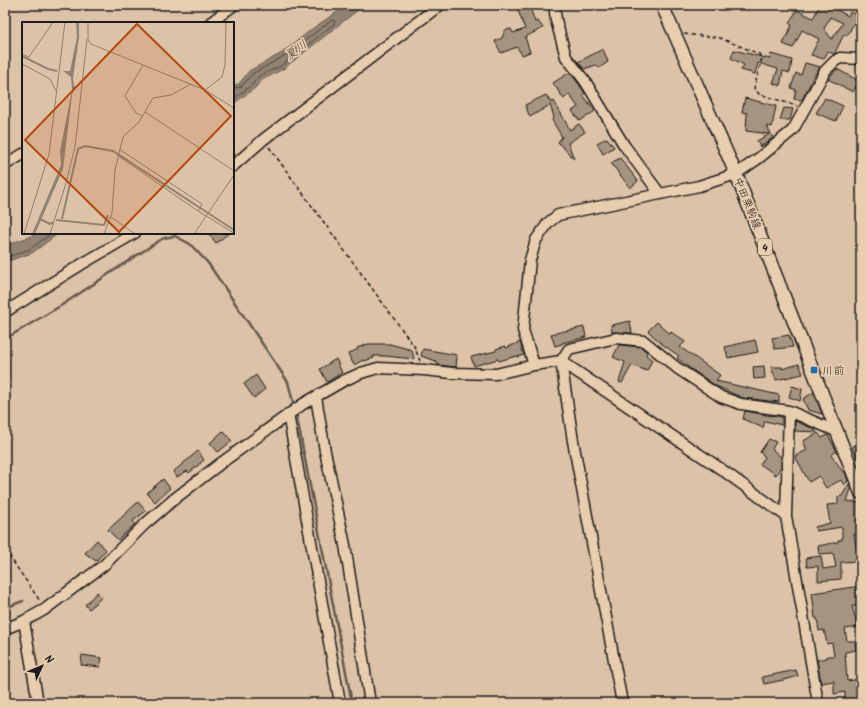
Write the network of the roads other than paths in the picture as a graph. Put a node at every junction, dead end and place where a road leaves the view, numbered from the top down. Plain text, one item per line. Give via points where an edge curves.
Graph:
1 (234, 5) edge
2 (440, 5) edge
3 (554, 5) edge
4 (662, 5) edge
5 (211, 22) edge
6 (861, 59) edge
7 (22, 155) edge
8 (5, 165) edge
9 (234, 165) edge
10 (736, 174) junction
11 (660, 194) junction
12 (133, 234) edge
13 (5, 312) edge
14 (561, 361) junction
15 (534, 365) junction
16 (316, 397) junction
17 (789, 411) junction
18 (290, 414) junction
19 (838, 432) junction
20 (861, 493) edge
21 (786, 516) junction
22 (24, 621) junction
23 (5, 628) edge
24 (38, 703) edge
25 (340, 703) edge
26 (370, 703) edge
27 (622, 703) edge
28 (818, 703) edge

1 - 5 street
2 - 9 street via 264,139
3 - 11 street via 566,57 585,81 624,145
4 - 10 main road, 中田栗駒線 / 4
6 - 10 street via 840,58 835,61 825,71 793,130
7 - 8 street
10 - 11 street via 700,186
10 - 19 main road, 中田栗駒線 / 4
11 - 15 street via 558,215 548,223 536,240 530,260 523,330
12 - 13 street
14 - 15 street
14 - 17 street via 570,349 616,338 644,341 677,368 721,397 740,404
14 - 21 street via 721,468
14 - 27 street via 573,441
15 - 16 street via 496,374 378,368 343,381
16 - 18 street
16 - 26 street via 345,545
17 - 19 street
17 - 21 street
18 - 22 street via 172,500 104,565
18 - 25 street
19 - 20 main road, 中田栗駒線 / 4
21 - 28 street
22 - 23 street
22 - 24 street

